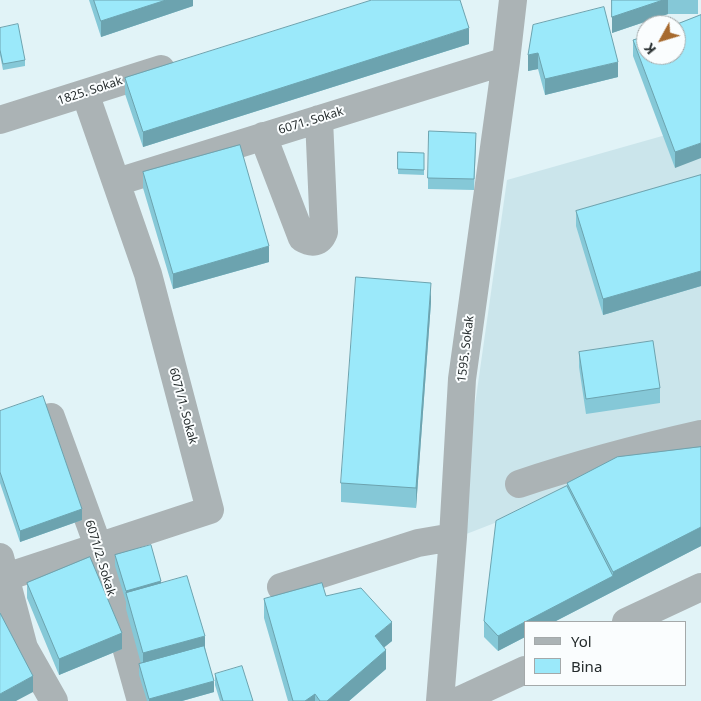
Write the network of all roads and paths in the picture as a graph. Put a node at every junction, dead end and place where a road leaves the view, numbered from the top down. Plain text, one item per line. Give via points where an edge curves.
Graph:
1 (513, 0) edge
2 (187, 61) edge
3 (506, 61) junction
4 (85, 93) junction
5 (319, 119) junction
6 (0, 120) edge
7 (263, 136) junction
8 (116, 182) junction
9 (51, 417) edge
10 (701, 434) edge
11 (519, 484) dead end
12 (453, 537) junction
13 (98, 547) junction
14 (2, 571) edge
15 (281, 586) dead end
16 (701, 587) edge
17 (628, 621) edge
18 (524, 670) edge
19 (54, 701) edge
20 (141, 701) edge
21 (440, 701) edge
22 (458, 701) edge

1 - 3 street, 1595. Sokak
2 - 4 street, 1825. Sokak
3 - 5 street, 6071. Sokak
3 - 12 street, 1595. Sokak via 462,379
4 - 6 street, 1825. Sokak
4 - 8 street, 6071/1. Sokak
5 - 7 street, 6071. Sokak
5 - 7 street via 324,232 314,242 302,238
7 - 8 street, 6071. Sokak
8 - 13 street, 6071/1. Sokak via 148,274 210,510
9 - 13 street, 6071/2. Sokak
10 - 11 street via 639,448
12 - 15 street via 418,542
12 - 21 street, 1595. Sokak
13 - 14 street, 6071/1. Sokak
13 - 20 street, 6071/2. Sokak
14 - 19 street via 24,648
16 - 17 street
18 - 22 street

